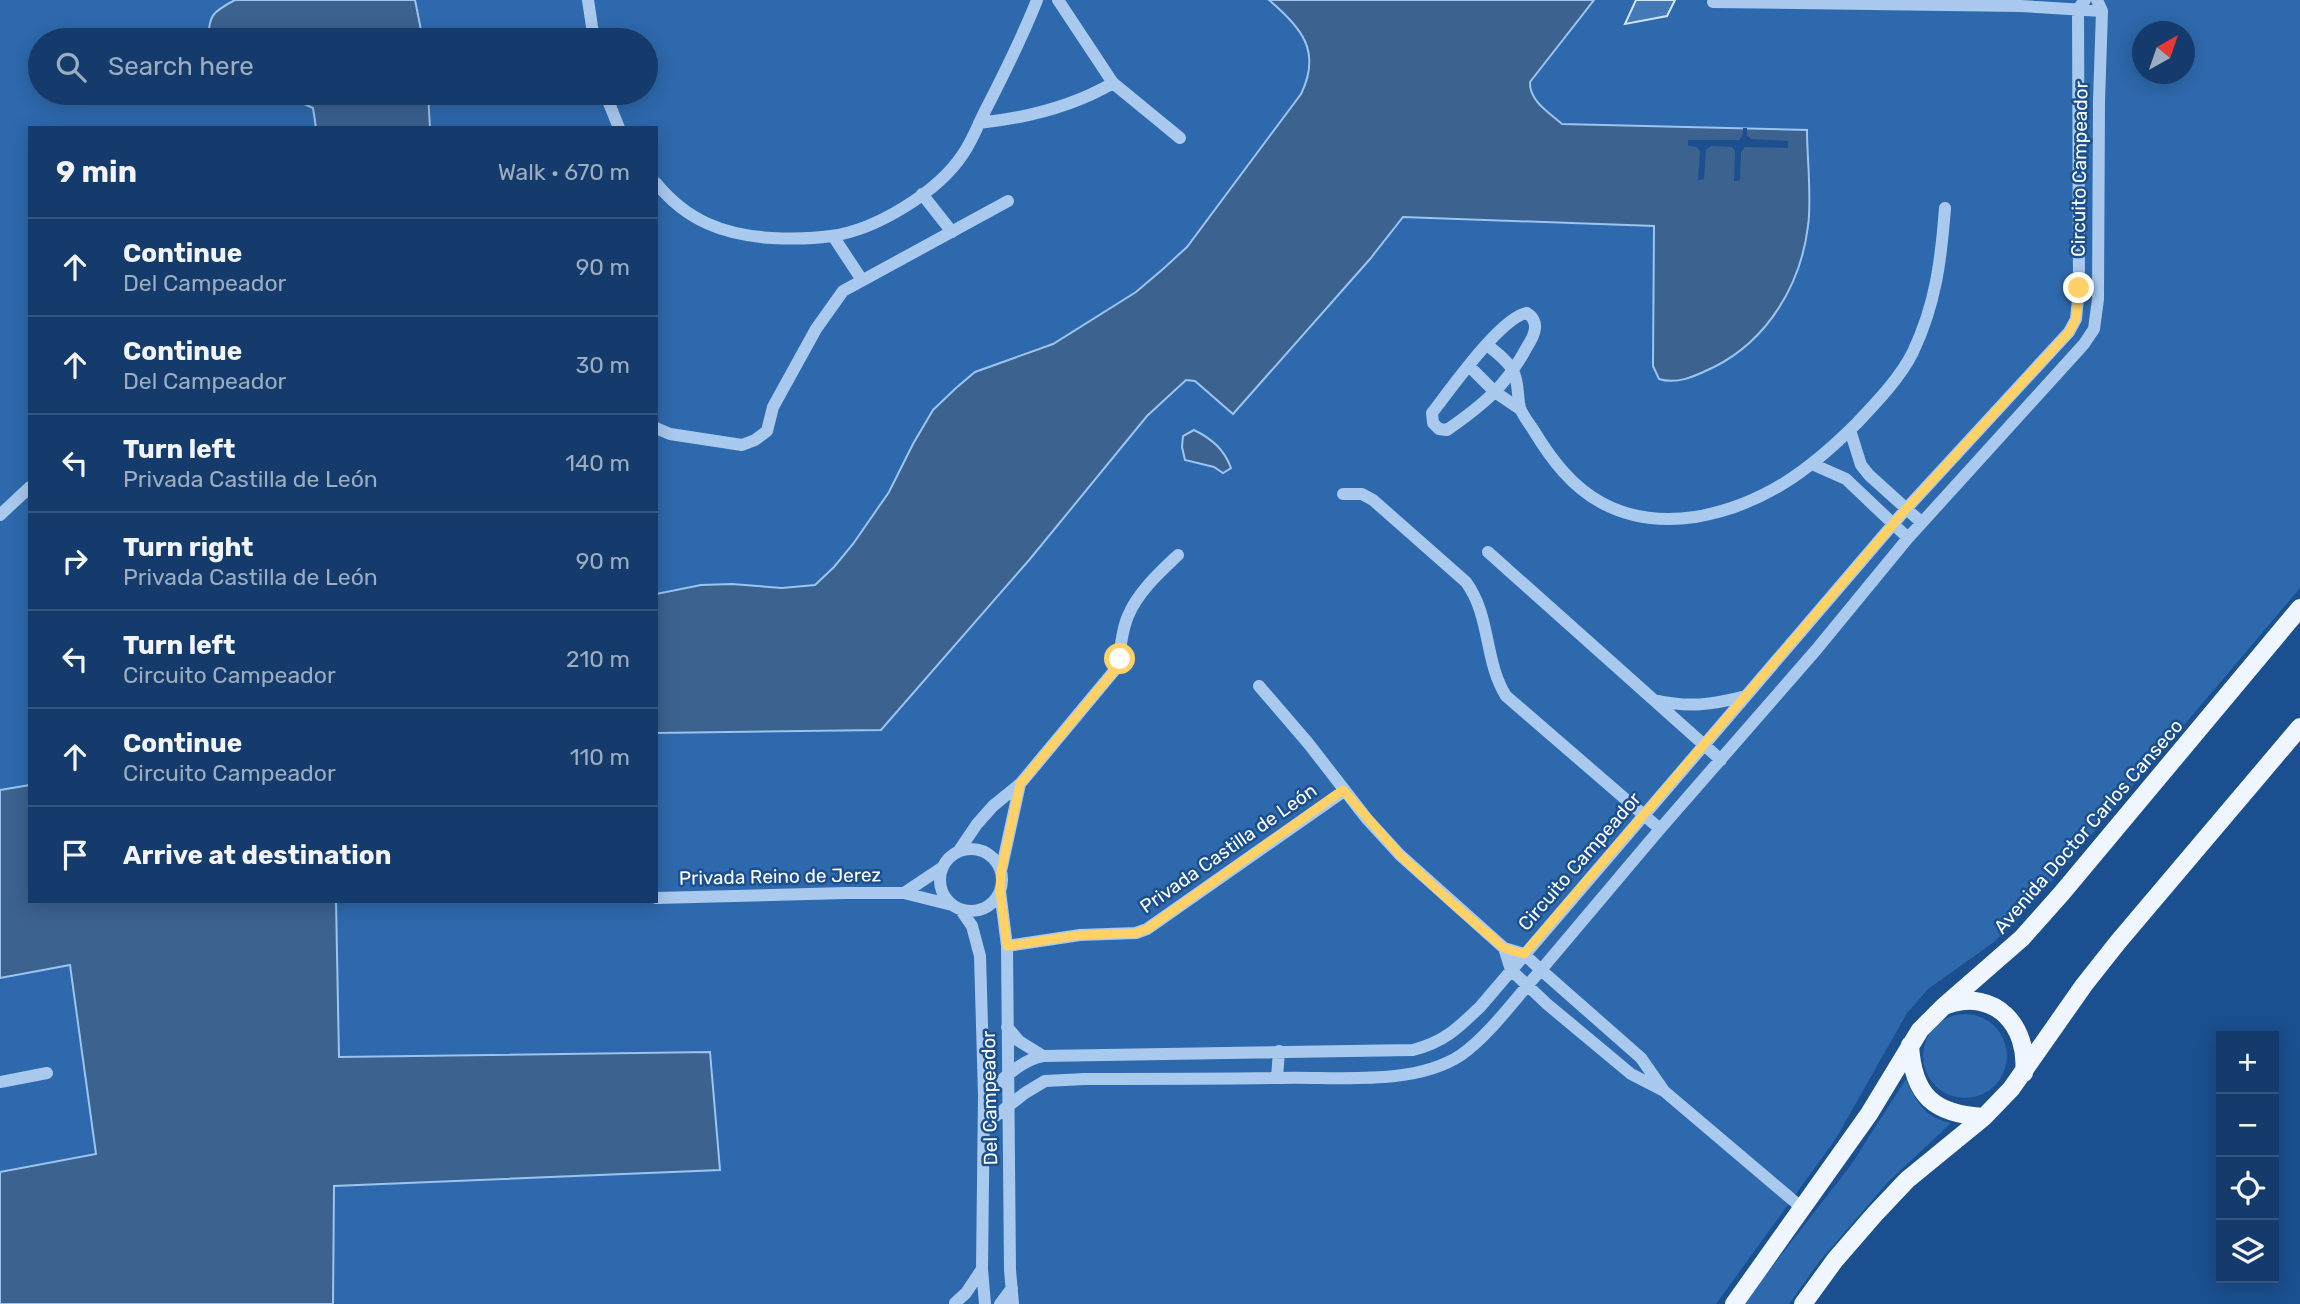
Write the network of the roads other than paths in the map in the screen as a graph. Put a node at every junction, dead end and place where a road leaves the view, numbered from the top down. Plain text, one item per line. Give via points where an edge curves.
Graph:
1 (588, 0) edge
2 (1037, 0) edge
3 (1058, 0) edge
4 (1713, 2) edge
5 (2082, 5) edge
6 (2099, 6) edge
7 (592, 28) edge
8 (1113, 83) junction
9 (609, 105) edge
10 (612, 114) junction
11 (979, 123) junction
12 (610, 126) edge
13 (618, 126) edge
14 (1180, 138) dead end
15 (659, 189) edge
16 (922, 194) junction
17 (1008, 201) dead end
18 (1945, 208) dead end
19 (953, 232) junction
20 (833, 236) junction
21 (862, 280) junction
22 (2076, 319) junction
23 (2094, 329) junction
24 (1488, 345) junction
25 (1469, 366) junction
26 (1514, 372) junction
27 (1495, 392) junction
28 (1520, 409) junction
29 (658, 429) edge
30 (1850, 430) junction
31 (1812, 464) junction
32 (28, 489) edge
33 (1343, 494) dead end
34 (1906, 509) junction
35 (0, 515) edge
36 (1922, 522) junction
37 (1893, 524) junction
38 (1908, 538) junction
39 (1488, 552) dead end
40 (1178, 555) dead end
41 (2300, 608) edge
42 (1259, 686) dead end
43 (1746, 696) junction
44 (1651, 699) junction
45 (2300, 727) edge
46 (1705, 745) junction
47 (1721, 760) junction
48 (1020, 784) junction
49 (1343, 790) junction
50 (1644, 814) junction
51 (1660, 829) junction
52 (958, 852) junction
53 (943, 866) junction
54 (1001, 872) junction
55 (1000, 891) junction
56 (904, 893) junction
57 (658, 898) edge
58 (956, 907) junction
59 (1007, 946) junction
60 (1504, 948) junction
61 (1524, 954) junction
62 (1541, 970) junction
63 (1511, 971) junction
64 (1527, 986) junction
65 (1942, 1007) junction
66 (1007, 1027) junction
67 (1449, 1036) junction
68 (1910, 1045) junction
69 (1279, 1051) junction
70 (1461, 1055) junction
71 (1043, 1056) junction
72 (47, 1073) dead end
73 (2024, 1073) junction
74 (1008, 1076) junction
75 (1278, 1078) junction
76 (0, 1082) edge
77 (1664, 1091) junction
78 (984, 1094) junction
79 (1010, 1105) junction
80 (1983, 1117) junction
81 (984, 1125) junction
82 (1802, 1208) junction
83 (982, 1269) junction
84 (1012, 1288) junction
85 (955, 1304) edge
86 (972, 1304) edge
87 (985, 1304) edge
88 (1000, 1304) edge
89 (1013, 1304) edge
90 (1734, 1304) edge
91 (1803, 1304) edge

1 - 7 street
2 - 11 street
3 - 8 street
4 - 5 street
5 - 6 street
5 - 22 street, Circuito Campeador
6 - 23 street, Circuito Campeador via 2098,299
8 - 11 street via 1090,96 1020,118
8 - 14 street
9 - 10 street
10 - 12 street
10 - 13 street
11 - 16 street via 963,154
15 - 20 street via 671,201 724,231 794,239
16 - 19 street
16 - 20 street via 880,220
17 - 19 street
18 - 30 street via 1940,269 1930,312 1911,355
19 - 21 street
20 - 21 street
21 - 29 street via 843,291 816,329 774,407 767,431 755,440 742,445
22 - 23 street
22 - 34 street
23 - 36 street, Circuito Campeador
24 - 25 street
24 - 26 street
24 - 26 street via 1518,315 1532,317 1536,326 1532,339
25 - 27 street
25 - 27 street via 1432,413 1433,424 1447,430
26 - 27 street
26 - 28 street
27 - 28 street
28 - 31 street via 1551,458 1576,484 1601,502 1644,519 1673,520 1722,512 1759,499
30 - 31 street
30 - 34 street via 1861,465
31 - 37 street via 1846,479
32 - 35 street
33 - 50 street via 1362,494 1373,500 1466,582 1477,597 1497,681 1506,695
34 - 36 street
34 - 37 street, Circuito Campeador
36 - 38 street, Circuito Campeador
37 - 38 street
37 - 43 street, Circuito Campeador
38 - 47 street, Circuito Campeador
39 - 44 street
40 - 48 street via 1157,574 1127,617 1114,671
41 - 65 main road, Avenida Doctor Carlos Canseco via 2022,938
42 - 49 street, Privada Castilla de León
43 - 44 street via 1701,706
43 - 46 street, Circuito Campeador
44 - 46 street
45 - 73 main road via 2118,942
46 - 47 street
46 - 50 street, Circuito Campeador
47 - 51 street, Circuito Campeador
48 - 52 street via 993,806
48 - 54 street
49 - 59 street, Privada Castilla de León via 1147,929
49 - 60 street, Privada Castilla de León via 1400,855
50 - 51 street
50 - 61 street, Circuito Campeador
51 - 62 street, Circuito Campeador
52 - 53 street
52 - 54 street via 979,850 996,862
53 - 56 street, Privada Reino de Jerez
53 - 58 street via 941,887
54 - 55 street
55 - 58 street via 996,900 980,911
55 - 59 street, Del Campeador
56 - 57 street, Privada Reino de Jerez
56 - 58 street, Privada Reino de Jerez
58 - 78 street, Del Campeador via 972,926 980,956
59 - 66 street, Del Campeador
60 - 61 street
60 - 63 street
61 - 62 street
61 - 63 street, Circuito Campeador
62 - 64 street, Circuito Campeador
62 - 77 street via 1641,1058
63 - 64 street
63 - 67 street, Circuito Campeador
64 - 70 street
64 - 77 street via 1631,1074
65 - 68 main road, Avenida Doctor Carlos Canseco
65 - 73 main road via 1975,1001 2004,1013 2023,1040
66 - 71 street
66 - 74 street, Del Campeador
67 - 69 street, Circuito Campeador via 1413,1050
67 - 70 street
68 - 80 main road via 1914,1077 1930,1102 1948,1111
68 - 82 main road, Avenida Doctor Carlos Canseco via 1869,1114
69 - 71 street, Circuito Campeador
69 - 75 street
70 - 75 street via 1418,1073
71 - 74 street, Circuito Campeador via 1032,1058
72 - 76 street
73 - 80 main road
74 - 78 street, Circuito Campeador
74 - 79 street, Del Campeador
75 - 79 street via 1045,1081
77 - 82 street
78 - 81 street, Del Campeador
79 - 81 street
79 - 84 street, Del Campeador
80 - 91 main road via 1874,1215
81 - 83 street, Del Campeador
82 - 90 main road, Avenida Doctor Carlos Canseco
83 - 85 street
83 - 87 street, Del Campeador
84 - 88 street
84 - 89 street, Del Campeador
85 - 86 street

